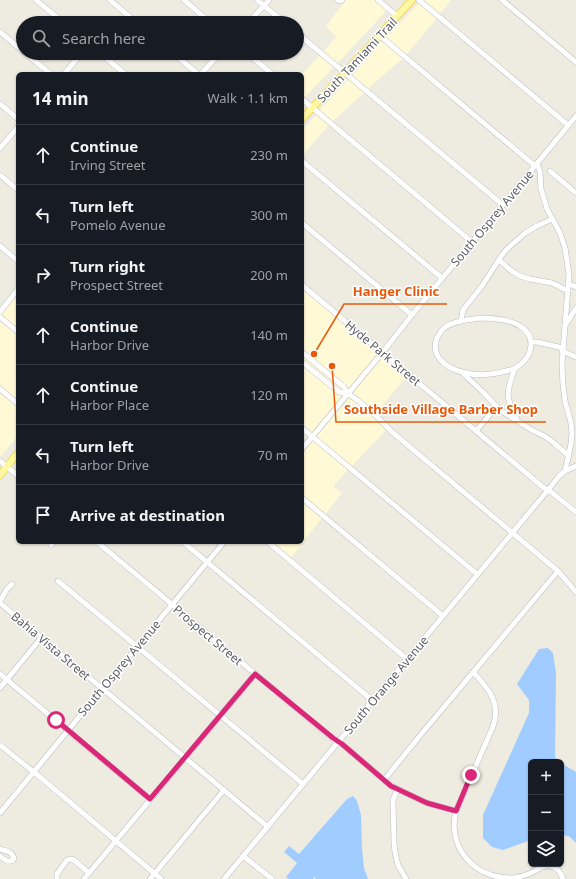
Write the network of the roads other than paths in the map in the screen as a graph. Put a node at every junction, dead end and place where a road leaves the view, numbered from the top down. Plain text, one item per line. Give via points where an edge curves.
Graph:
1 (36, 0) edge
2 (110, 0) edge
3 (184, 0) edge
4 (258, 0) edge
5 (269, 0) edge
6 (337, 0) edge
7 (342, 0) edge
8 (378, 0) edge
9 (412, 0) edge
10 (419, 0) edge
11 (502, 0) edge
12 (264, 6) junction
13 (55, 16) edge
14 (129, 16) edge
15 (203, 16) edge
16 (255, 16) edge
17 (276, 16) edge
18 (397, 16) junction
19 (0, 32) edge
20 (379, 36) junction
21 (304, 39) edge
22 (16, 45) edge
23 (34, 60) edge
24 (76, 60) edge
25 (108, 60) edge
26 (182, 60) edge
27 (213, 60) edge
28 (255, 60) edge
29 (576, 62) edge
30 (49, 72) edge
31 (66, 72) edge
32 (123, 72) edge
33 (197, 72) edge
34 (201, 72) edge
35 (270, 72) edge
36 (345, 73) junction
37 (304, 101) edge
38 (0, 104) edge
39 (312, 108) junction
40 (576, 116) edge
41 (16, 117) edge
42 (304, 117) edge
43 (568, 125) junction
44 (16, 129) edge
45 (0, 148) edge
46 (304, 163) edge
47 (536, 165) junction
48 (550, 171) dead end
49 (0, 175) edge
50 (16, 188) edge
51 (576, 193) edge
52 (503, 205) junction
53 (552, 219) junction
54 (304, 225) edge
55 (472, 242) junction
56 (0, 246) edge
57 (16, 259) edge
58 (499, 260) junction
59 (442, 278) junction
60 (569, 284) junction
61 (304, 287) edge
62 (576, 287) edge
63 (16, 291) edge
64 (568, 291) junction
65 (576, 308) edge
66 (0, 312) edge
67 (412, 314) junction
68 (0, 317) edge
69 (461, 321) junction
70 (565, 326) junction
71 (16, 330) edge
72 (532, 342) junction
73 (563, 350) junction
74 (382, 353) junction
75 (304, 354) edge
76 (576, 357) edge
77 (304, 364) edge
78 (515, 368) junction
79 (463, 372) junction
80 (0, 389) edge
81 (348, 394) junction
82 (16, 402) edge
83 (497, 406) junction
84 (517, 421) junction
85 (304, 430) edge
86 (476, 431) junction
87 (312, 436) junction
88 (304, 446) edge
89 (16, 455) edge
90 (569, 456) junction
91 (0, 461) edge
92 (576, 466) edge
93 (6, 467) junction
94 (566, 471) junction
95 (0, 474) edge
96 (16, 474) edge
97 (548, 490) junction
98 (304, 500) edge
99 (576, 512) edge
100 (512, 533) junction
101 (99, 544) edge
102 (185, 544) edge
103 (222, 544) edge
104 (270, 544) edge
105 (207, 562) junction
106 (558, 571) junction
107 (478, 574) junction
108 (58, 581) dead end
109 (12, 584) dead end
110 (576, 592) edge
111 (0, 602) edge
112 (172, 604) junction
113 (443, 616) junction
114 (41, 638) junction
115 (137, 646) junction
116 (407, 658) junction
117 (473, 672) junction
118 (0, 674) edge
119 (255, 674) junction
120 (7, 680) junction
121 (0, 688) edge
122 (102, 688) junction
123 (372, 700) junction
124 (220, 715) junction
125 (68, 730) junction
126 (338, 742) junction
127 (0, 745) edge
128 (185, 757) junction
129 (34, 772) junction
130 (384, 780) junction
131 (303, 784) junction
132 (224, 790) junction
133 (397, 790) junction
134 (150, 799) junction
135 (456, 811) junction
136 (0, 813) edge
137 (268, 827) junction
138 (116, 841) junction
139 (0, 849) edge
140 (0, 856) edge
141 (243, 856) junction
142 (89, 873) junction
143 (155, 874) junction
144 (57, 879) edge
145 (84, 879) edge
146 (150, 879) edge
147 (161, 879) edge
148 (224, 879) edge
149 (272, 879) edge
150 (406, 879) edge
151 (563, 879) edge

1 - 13 street
2 - 14 street
3 - 15 street
4 - 12 street
5 - 12 street
6 - 7 street
8 - 18 street
9 - 18 main road, South Tamiami Trail
10 - 43 street
11 - 29 street
12 - 16 street
12 - 17 street
18 - 20 main road, South Tamiami Trail
19 - 22 street
20 - 36 main road, South Tamiami Trail
20 - 47 street
21 - 36 street
23 - 30 street
24 - 31 street
25 - 32 street
26 - 33 street
27 - 34 street
28 - 35 street
36 - 39 main road, South Tamiami Trail
36 - 52 street
37 - 39 street
38 - 41 street
39 - 42 main road, South Tamiami Trail
39 - 55 street
40 - 43 street, South Osprey Avenue
43 - 47 street, South Osprey Avenue
44 - 45 street
46 - 59 street
47 - 52 street, South Osprey Avenue
47 - 53 street via 540,172 541,189
48 - 51 street
49 - 50 street
52 - 55 street, South Osprey Avenue
53 - 58 street via 520,237
53 - 60 street via 566,248
54 - 67 street
55 - 59 street, South Osprey Avenue
56 - 57 street
58 - 64 street via 520,276 552,283
58 - 69 street via 464,310
59 - 67 street, South Osprey Avenue
60 - 62 street
60 - 64 street
61 - 74 street, Hyde Park Street
63 - 66 street
64 - 70 street
65 - 70 street
67 - 74 street, South Osprey Avenue
68 - 71 street
69 - 72 street via 484,318 511,322 525,330
69 - 79 street via 440,332 435,349 444,363
70 - 73 street
72 - 73 street
72 - 78 street via 528,356
73 - 76 street
73 - 90 street via 563,385 572,433
74 - 81 street, South Osprey Avenue
74 - 86 street, Hyde Park Street
75 - 81 street via 344,387
77 - 81 street via 339,392
78 - 79 street via 487,374
78 - 84 street via 508,397
79 - 83 street
80 - 82 street
81 - 87 street, South Osprey Avenue
81 - 100 street via 368,408 392,432
83 - 84 street
83 - 86 street
84 - 90 street via 546,437
85 - 87 street
86 - 97 street, Hyde Park Street
87 - 88 street, South Osprey Avenue
87 - 107 street
89 - 93 main road
90 - 94 street
91 - 93 street
92 - 94 street, South Orange Avenue
93 - 95 main road
93 - 96 street
94 - 97 street, South Orange Avenue
97 - 99 street, Hyde Park Street
97 - 100 street, South Orange Avenue
98 - 113 street
100 - 106 street
100 - 107 street, South Orange Avenue
101 - 112 street, Prospect Street
102 - 105 street
103 - 105 street, South Osprey Avenue
104 - 116 street
105 - 112 street, South Osprey Avenue
105 - 123 street
106 - 110 street
106 - 117 street
107 - 113 street, South Orange Avenue
108 - 115 street
109 - 111 street
111 - 114 street, Bahia Vista Street
112 - 115 street, South Osprey Avenue
112 - 119 street, Prospect Street
113 - 116 street, South Orange Avenue
114 - 120 street
114 - 122 street, Bahia Vista Street
115 - 122 street, South Osprey Avenue
115 - 124 street
116 - 123 street, South Orange Avenue
117 - 130 street
117 - 135 street via 492,695 496,717
118 - 120 street
119 - 124 street
119 - 126 street, Prospect Street
120 - 121 street
120 - 125 street
122 - 125 street, South Osprey Avenue
122 - 128 street, Bahia Vista Street
123 - 126 street, South Orange Avenue
124 - 128 street
124 - 131 street
125 - 129 street, South Osprey Avenue
125 - 134 street
126 - 130 street, Prospect Street
126 - 131 street, South Orange Avenue
127 - 129 street
128 - 132 street, Bahia Vista Street
128 - 134 street
129 - 136 street, South Osprey Avenue
129 - 138 street
130 - 133 street, Prospect Street
131 - 137 street, South Orange Avenue
132 - 137 street, Bahia Vista Street
132 - 143 street
133 - 135 street, Prospect Street via 427,803
133 - 150 street via 393,800 394,843 398,864
134 - 138 street
135 - 151 street via 456,840 463,856 475,868 496,878 507,878 523,876 541,867 550,866 560,872
137 - 141 street, South Orange Avenue
138 - 142 street
138 - 143 street
139 - 140 street via 9,851 14,858 10,862
141 - 148 street, South Orange Avenue
141 - 149 street
142 - 144 street via 70,859 57,874
142 - 145 street
143 - 146 street
143 - 147 street

